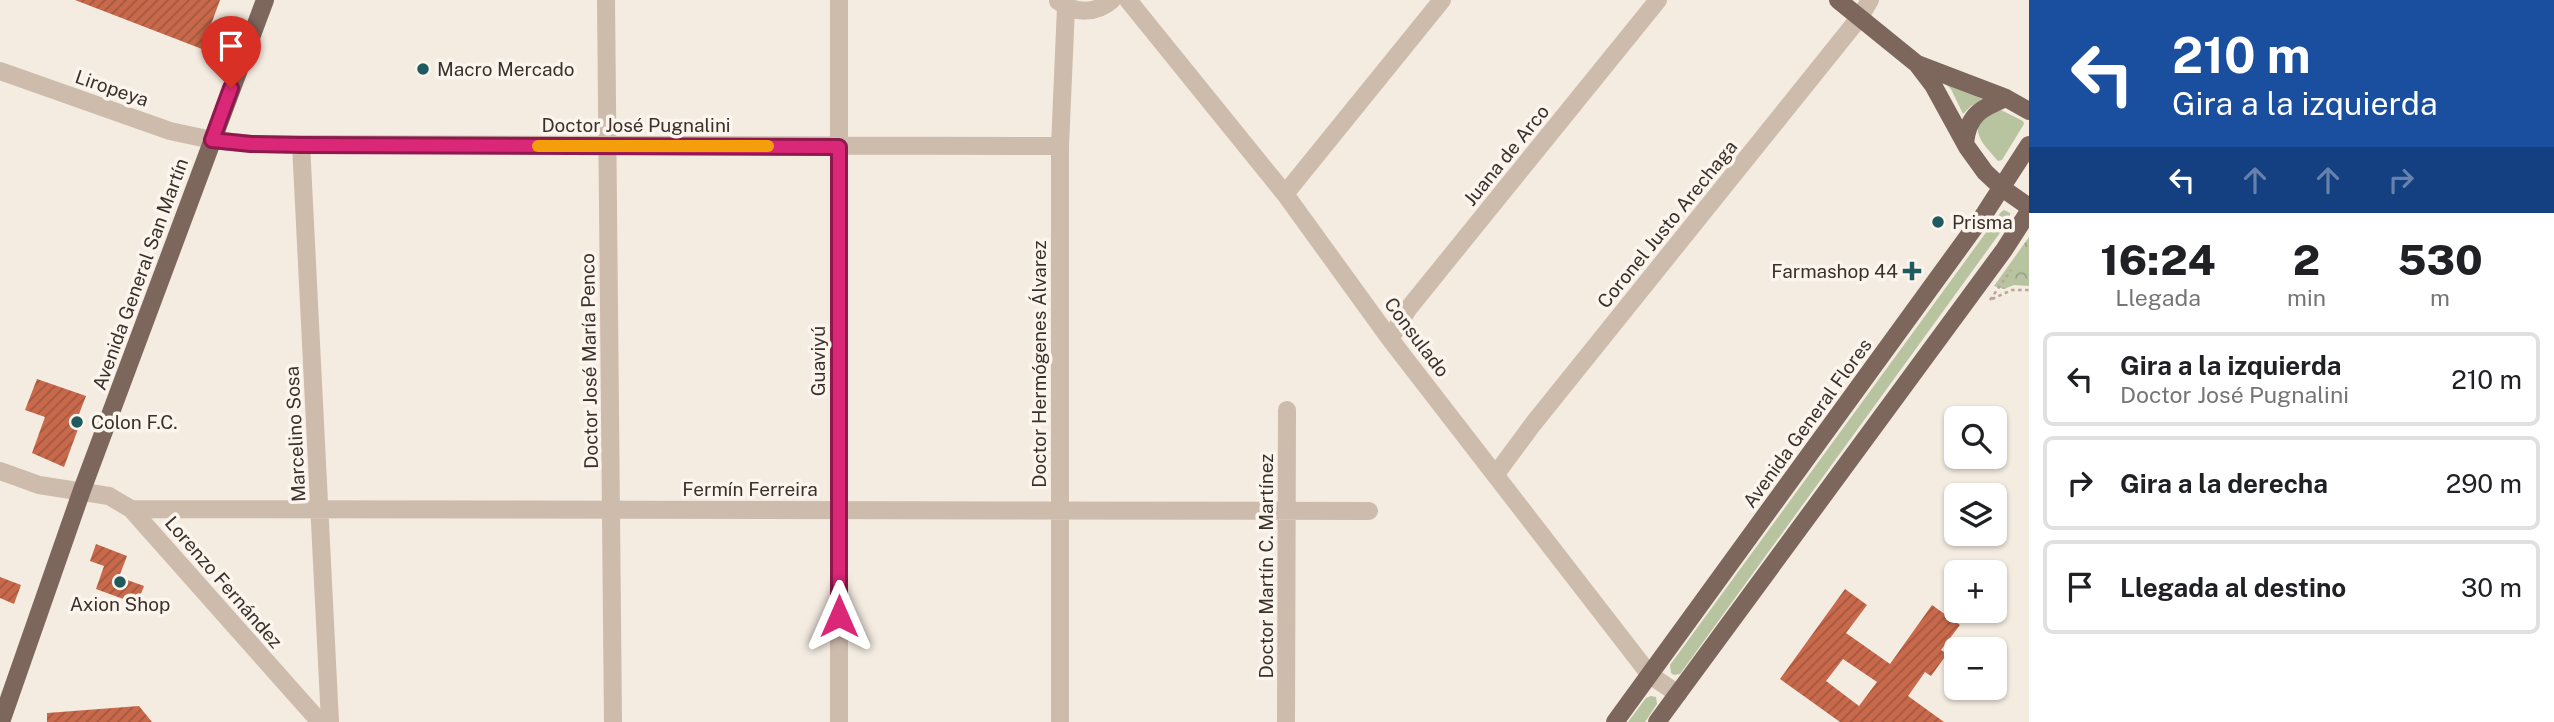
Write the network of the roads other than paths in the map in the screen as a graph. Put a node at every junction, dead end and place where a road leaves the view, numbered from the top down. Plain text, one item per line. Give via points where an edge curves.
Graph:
1 (265, 0) edge
2 (606, 0) edge
3 (839, 0) edge
4 (1112, 0) edge
5 (1128, 0) edge
6 (1443, 0) edge
7 (1658, 0) edge
8 (1838, 0) edge
9 (1870, 0) edge
10 (1061, 3) edge
11 (1860, 17) junction
12 (1917, 64) junction
13 (0, 71) edge
14 (2007, 98) junction
15 (2029, 111) edge
16 (212, 140) junction
17 (1965, 143) junction
18 (301, 145) junction
19 (2029, 145) edge
20 (608, 146) junction
21 (1060, 146) junction
22 (839, 147) junction
23 (2001, 188) junction
24 (1285, 194) junction
25 (2029, 209) edge
26 (1390, 339) junction
27 (1287, 410) dead end
28 (0, 471) edge
29 (1496, 474) junction
30 (82, 490) junction
31 (131, 509) junction
32 (320, 509) junction
33 (612, 509) junction
34 (839, 510) junction
35 (1059, 510) junction
36 (1287, 510) junction
37 (1369, 511) dead end
38 (1650, 675) junction
39 (1678, 694) junction
40 (3, 710) edge
41 (320, 722) edge
42 (330, 722) edge
43 (613, 722) edge
44 (839, 722) edge
45 (1059, 722) edge
46 (1286, 722) edge
47 (1615, 722) edge
48 (1657, 722) edge

1 - 16 main road, Avenida General San Martín
2 - 20 street, Doctor José María Penco
3 - 22 street, Guaviyú
4 - 10 street via 1083,12
5 - 24 street, Consulado
6 - 24 street
7 - 26 street, Juana de Arco via 1408,309
8 - 11 main road
9 - 11 street, Coronel Justo Arechaga
10 - 21 street, Doctor Hermógenes Álvarez
11 - 12 main road
11 - 29 street, Coronel Justo Arechaga
12 - 14 main road
12 - 17 main road
13 - 16 street, Liropeya via 170,131
14 - 15 main road
14 - 17 main road via 1978,111
16 - 18 street, Doctor José Pugnalini
16 - 30 main road, Avenida General San Martín
17 - 23 main road
18 - 20 street, Doctor José Pugnalini
18 - 32 street, Marcelino Sosa
19 - 23 main road, Avenida General Flores
20 - 22 street, Doctor José Pugnalini
20 - 33 street, Doctor José María Penco
21 - 22 street, Doctor José Pugnalini
21 - 35 street, Doctor Hermógenes Álvarez
22 - 34 street, Guaviyú
23 - 25 main road
23 - 38 main road, Avenida General Flores
24 - 26 street, Consulado
25 - 39 main road
26 - 29 street, Consulado
27 - 36 street, Doctor Martín C. Martínez
28 - 30 street, Lorenzo Fernández via 39,485
29 - 38 street, Consulado
30 - 31 street, Lorenzo Fernández via 109,496
30 - 40 main road, Avenida General San Martín
31 - 32 street, Fermín Ferreira
31 - 41 street, Lorenzo Fernández
32 - 33 street, Fermín Ferreira
32 - 42 street, Marcelino Sosa
33 - 34 street, Fermín Ferreira
33 - 43 street, Doctor José María Penco
34 - 35 street, Fermín Ferreira
34 - 44 street, Guaviyú
35 - 36 street, Fermín Ferreira
35 - 45 street, Doctor Hermógenes Álvarez
36 - 37 street, Fermín Ferreira
36 - 46 street, Doctor Martín C. Martínez
38 - 39 street, Consulado
38 - 47 main road, Avenida General Flores
39 - 48 main road

